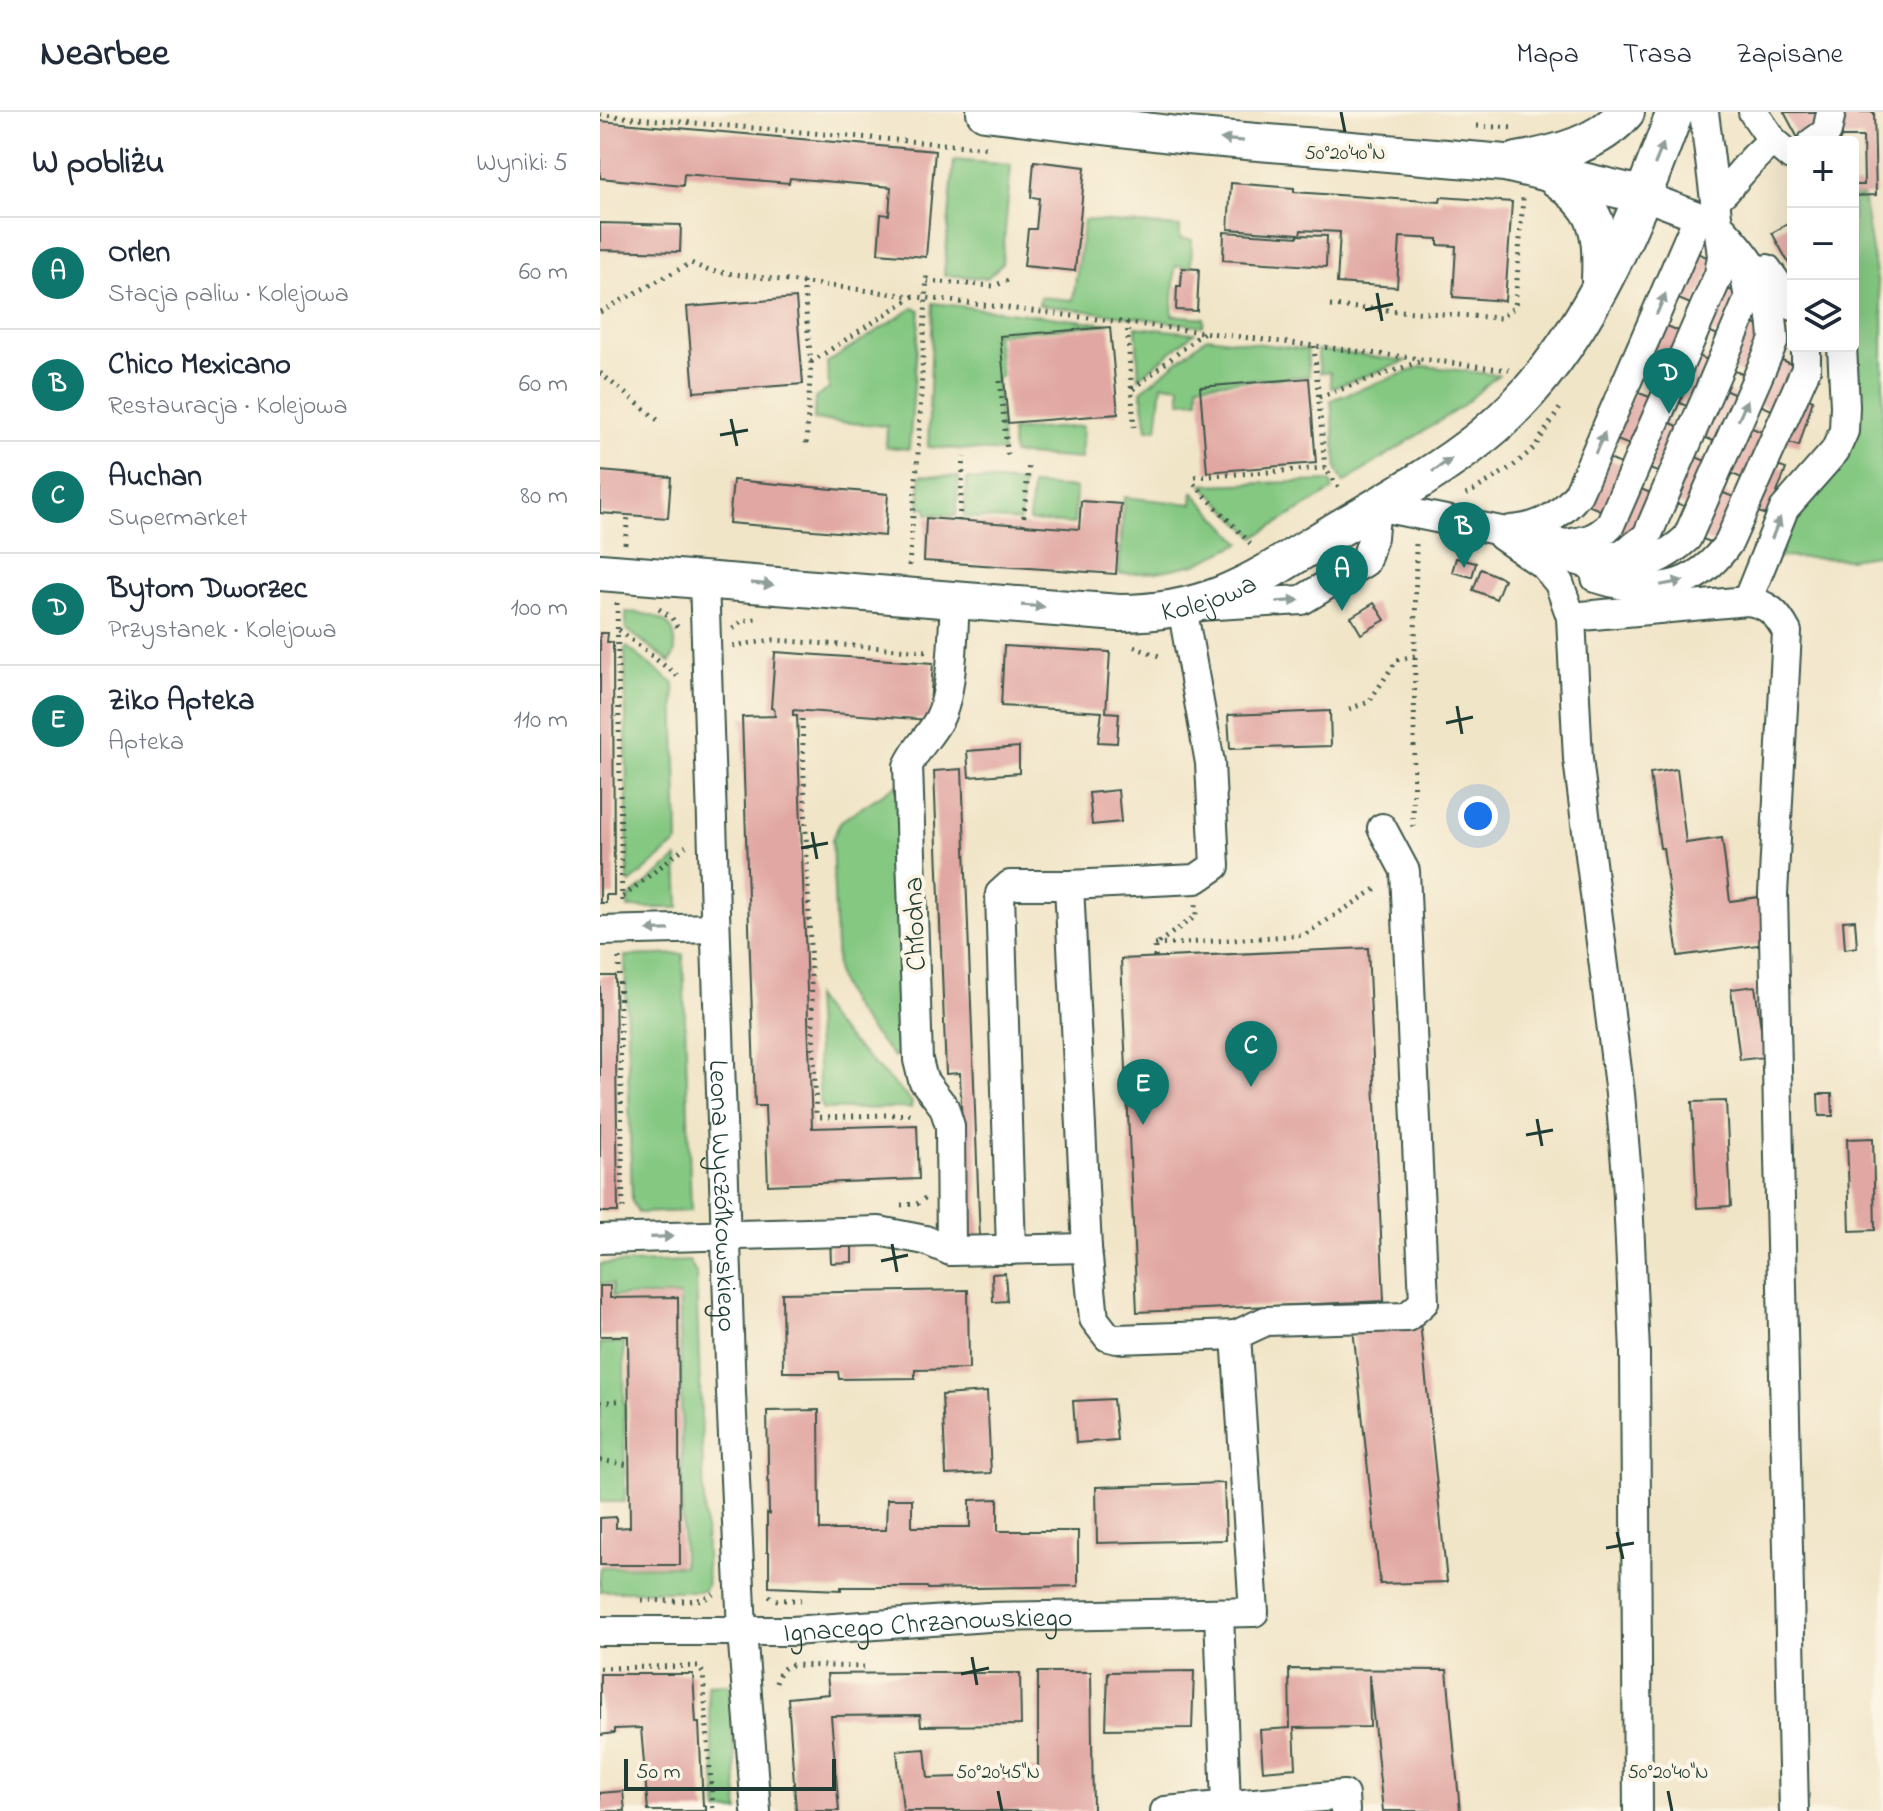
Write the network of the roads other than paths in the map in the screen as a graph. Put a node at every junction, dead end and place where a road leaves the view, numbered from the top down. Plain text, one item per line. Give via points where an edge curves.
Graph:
1 (985, 112) edge
2 (1626, 112) edge
3 (1675, 112) edge
4 (1704, 112) edge
5 (1753, 112) edge
6 (1831, 112) edge
7 (1819, 136) edge
8 (1787, 145) edge
9 (1787, 151) edge
10 (1525, 184) junction
11 (1642, 195) junction
12 (1710, 213) junction
13 (1599, 289) junction
14 (1787, 298) edge
15 (1806, 352) edge
16 (1842, 352) edge
17 (1365, 495) junction
18 (1494, 531) junction
19 (610, 580) edge
20 (704, 580) junction
21 (955, 600) junction
22 (1747, 601) junction
23 (1182, 607) junction
24 (1571, 617) junction
25 (1382, 828) dead end
26 (1069, 885) junction
27 (715, 928) junction
28 (610, 940) edge
29 (724, 1235) junction
30 (600, 1239) edge
31 (1087, 1248) junction
32 (1011, 1250) junction
33 (951, 1251) junction
34 (1236, 1335) junction
35 (1219, 1613) junction
36 (742, 1630) junction
37 (600, 1631) edge
38 (1226, 1805) junction
39 (756, 1811) edge
40 (1165, 1811) edge
41 (1345, 1811) edge
42 (1638, 1811) edge
43 (1794, 1811) edge

10 -> 1 main road
2 - 10 main road via 1587,142 1542,157
11 -> 3 main road, Kolejowa
4 - 12 street
5 - 8 street
6 - 7 street via 1827,132
9 - 12 street via 1749,160
10 - 11 main road
10 - 13 main road via 1583,199 1599,239
11 - 12 street
11 - 13 main road, Kolejowa
12 - 14 street via 1760,260
18 -> 12 street via 1526,529 1550,520 1578,494
12 - 18 street via 1722,256 1719,274 1610,525 1601,535 1566,544
12 - 18 street via 1738,251 1749,298 1647,536 1613,557 1587,558
18 -> 12 street via 1586,565 1618,568 1646,564 1687,538 1774,340 1773,312 1761,278
17 -> 13 main road, Kolejowa via 1472,445 1556,361
18 -> 15 street via 1576,572 1619,585 1673,586 1699,576 1729,542 1806,369
22 -> 16 street via 1784,509 1835,451 1844,431
17 - 18 street
23 -> 17 main road, Kolejowa via 1251,582
18 - 24 street via 1544,565 1559,583
19 - 20 main road, Kolejowa
20 -> 21 main road, Kolejowa
20 - 27 street, Leona Wyczółkowskiego
21 -> 23 main road, Kolejowa via 1119,613
21 - 33 street, Chłodna via 949,682 940,718 908,766 918,1060 923,1080 944,1107 950,1126
22 - 24 street
22 - 43 street via 1765,604 1787,632 1773,894
23 - 26 street via 1210,763 1215,866 1196,879
24 - 42 street via 1578,759 1627,1176 1635,1352
25 - 34 street via 1405,871 1424,1302 1407,1317 1266,1321
26 - 31 street
26 - 32 street via 1010,885 1000,894
27 -> 28 street
27 - 29 street, Leona Wyczółkowskiego
30 -> 29 street
29 - 33 street via 879,1231
29 - 36 street, Leona Wyczółkowskiego
31 - 32 street
31 - 34 street via 1094,1319 1108,1337
32 - 33 street
34 - 35 street, Ignacego Chrzanowskiego via 1254,1612
35 - 36 street, Ignacego Chrzanowskiego via 988,1617
35 - 38 street
36 - 37 street, Ignacego Chrzanowskiego
36 - 39 street, Leona Wyczółkowskiego
38 - 40 street
38 - 41 street via 1344,1795

